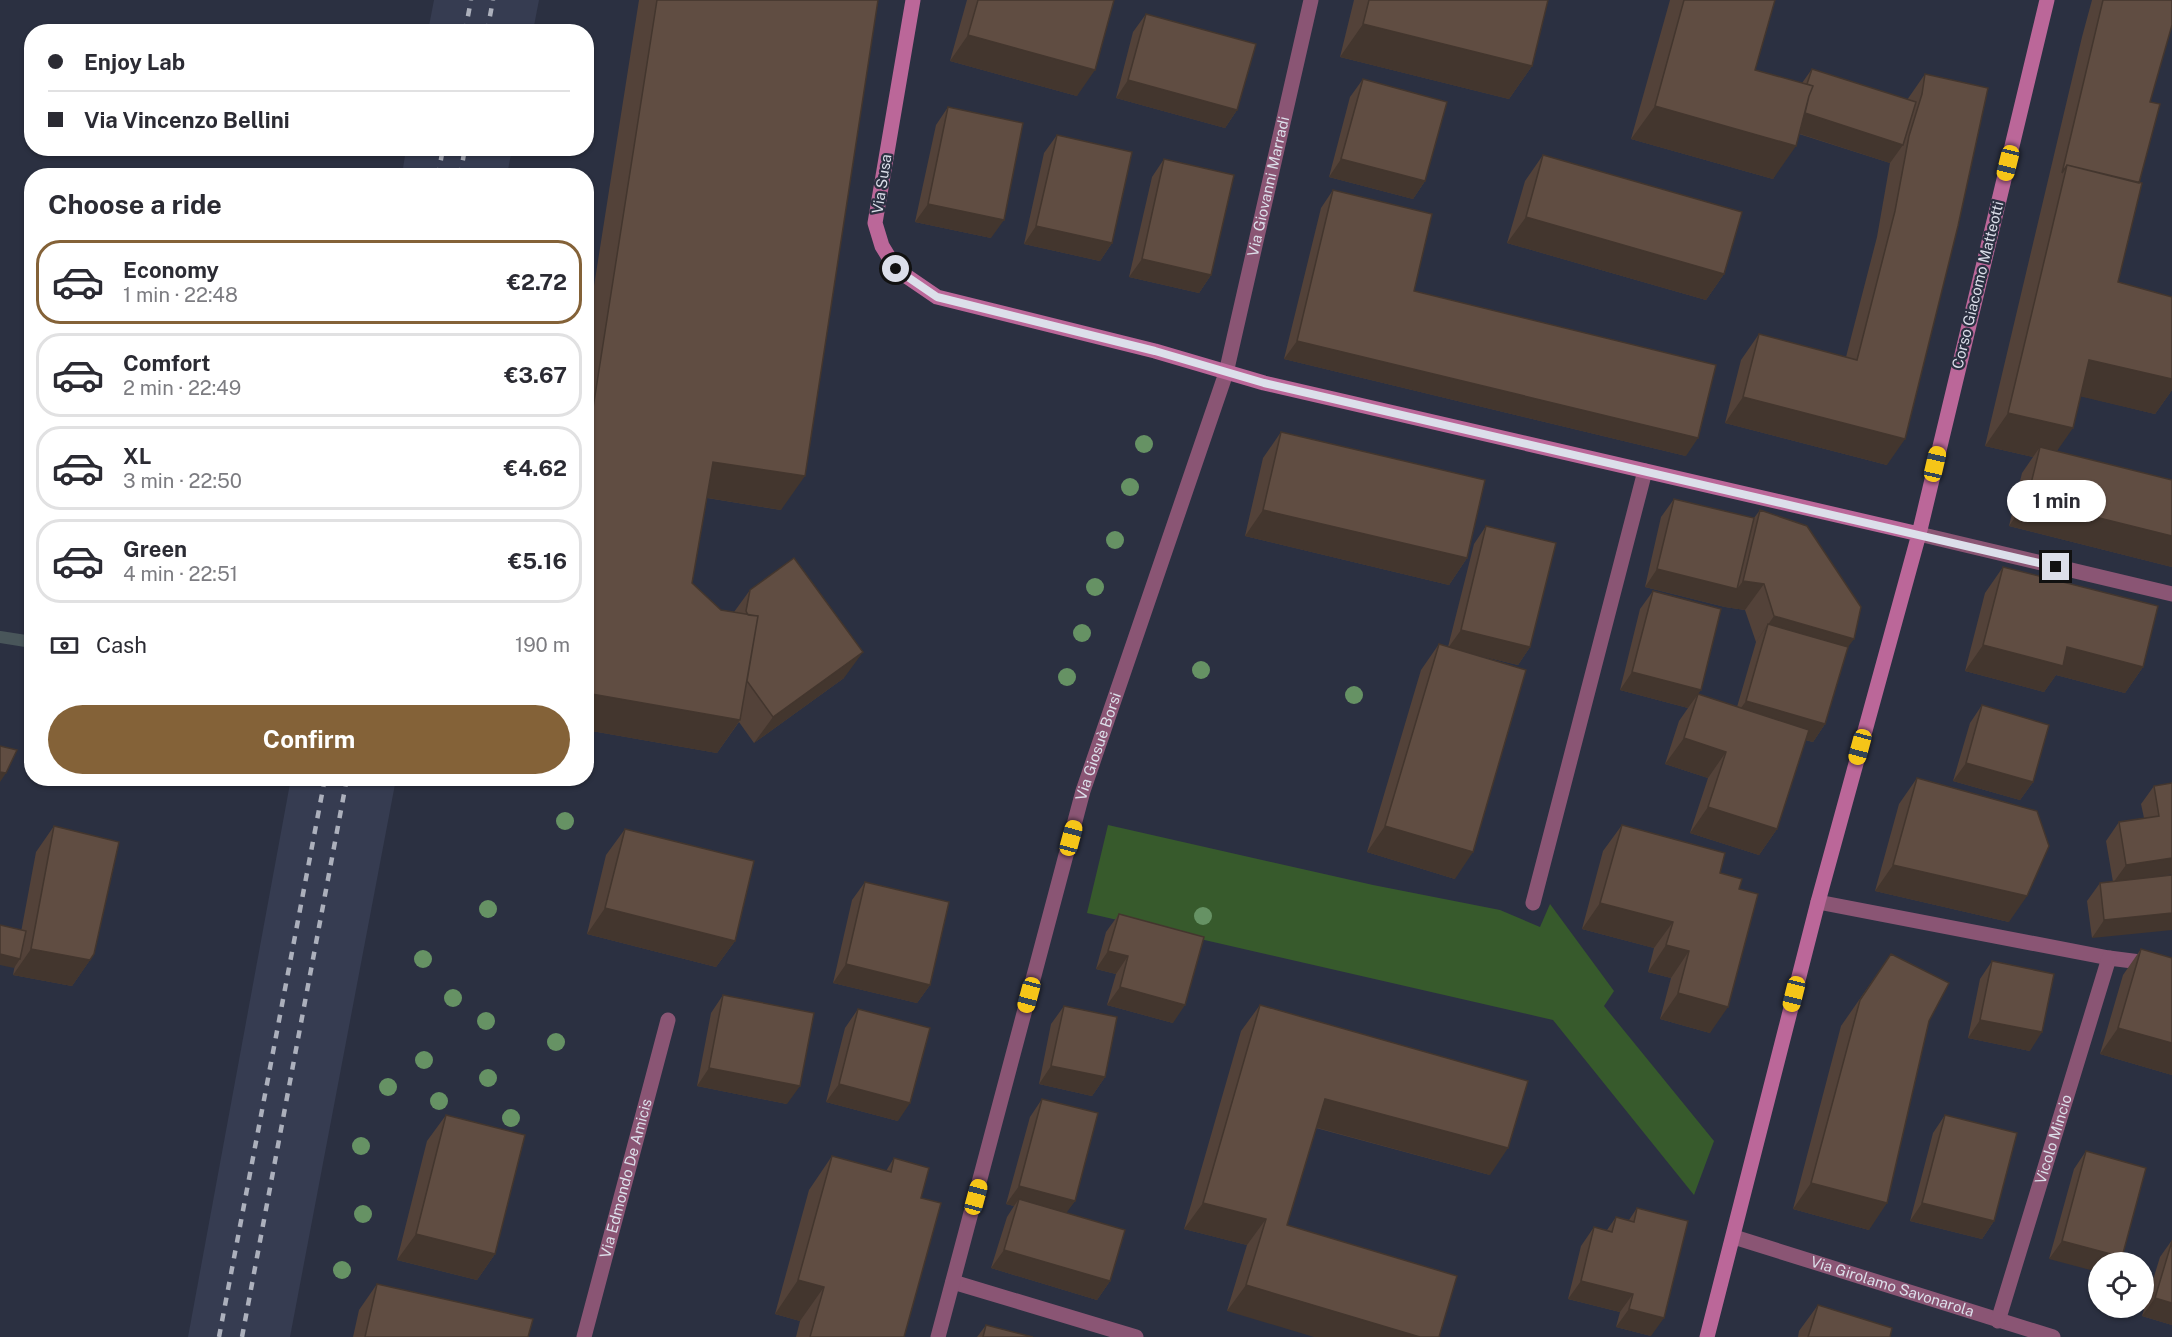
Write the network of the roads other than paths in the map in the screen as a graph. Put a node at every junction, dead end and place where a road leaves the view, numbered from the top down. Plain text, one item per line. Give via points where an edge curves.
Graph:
1 (914, 0) edge
2 (1311, 0) edge
3 (2047, 0) edge
4 (1226, 373) junction
5 (1645, 471) junction
6 (1918, 534) junction
7 (2172, 594) edge
8 (1818, 902) junction
9 (1533, 903) dead end
10 (2109, 958) junction
11 (2172, 966) edge
12 (668, 1020) dead end
13 (1734, 1237) junction
14 (953, 1282) junction
15 (1998, 1321) junction
16 (584, 1337) edge
17 (938, 1337) edge
18 (1136, 1337) edge
19 (1707, 1337) edge
20 (2053, 1337) edge

1 - 4 street, Via Susa via 875,223 882,246 896,269 937,297 1155,351
2 - 4 street, Via Giovanni Marradi
3 - 6 street, Corso Giacomo Matteotti
4 - 5 street, Via Susa
4 - 14 street, Via Giosuè Borsi via 1083,792
5 - 6 street, Via Susa
5 - 9 street
6 - 7 street
6 - 8 street, Corso Giacomo Matteotti
8 - 10 street
8 - 13 street, Corso Giacomo Matteotti
10 - 11 street
10 - 15 street, Vicolo Mincio
12 - 16 street, Via Edmondo De Amicis
13 - 15 street, Via Girolamo Savonarola
13 - 19 street, Corso Giacomo Matteotti
14 - 17 street, Via Giosuè Borsi
14 - 18 street
15 - 20 street, Via Girolamo Savonarola

